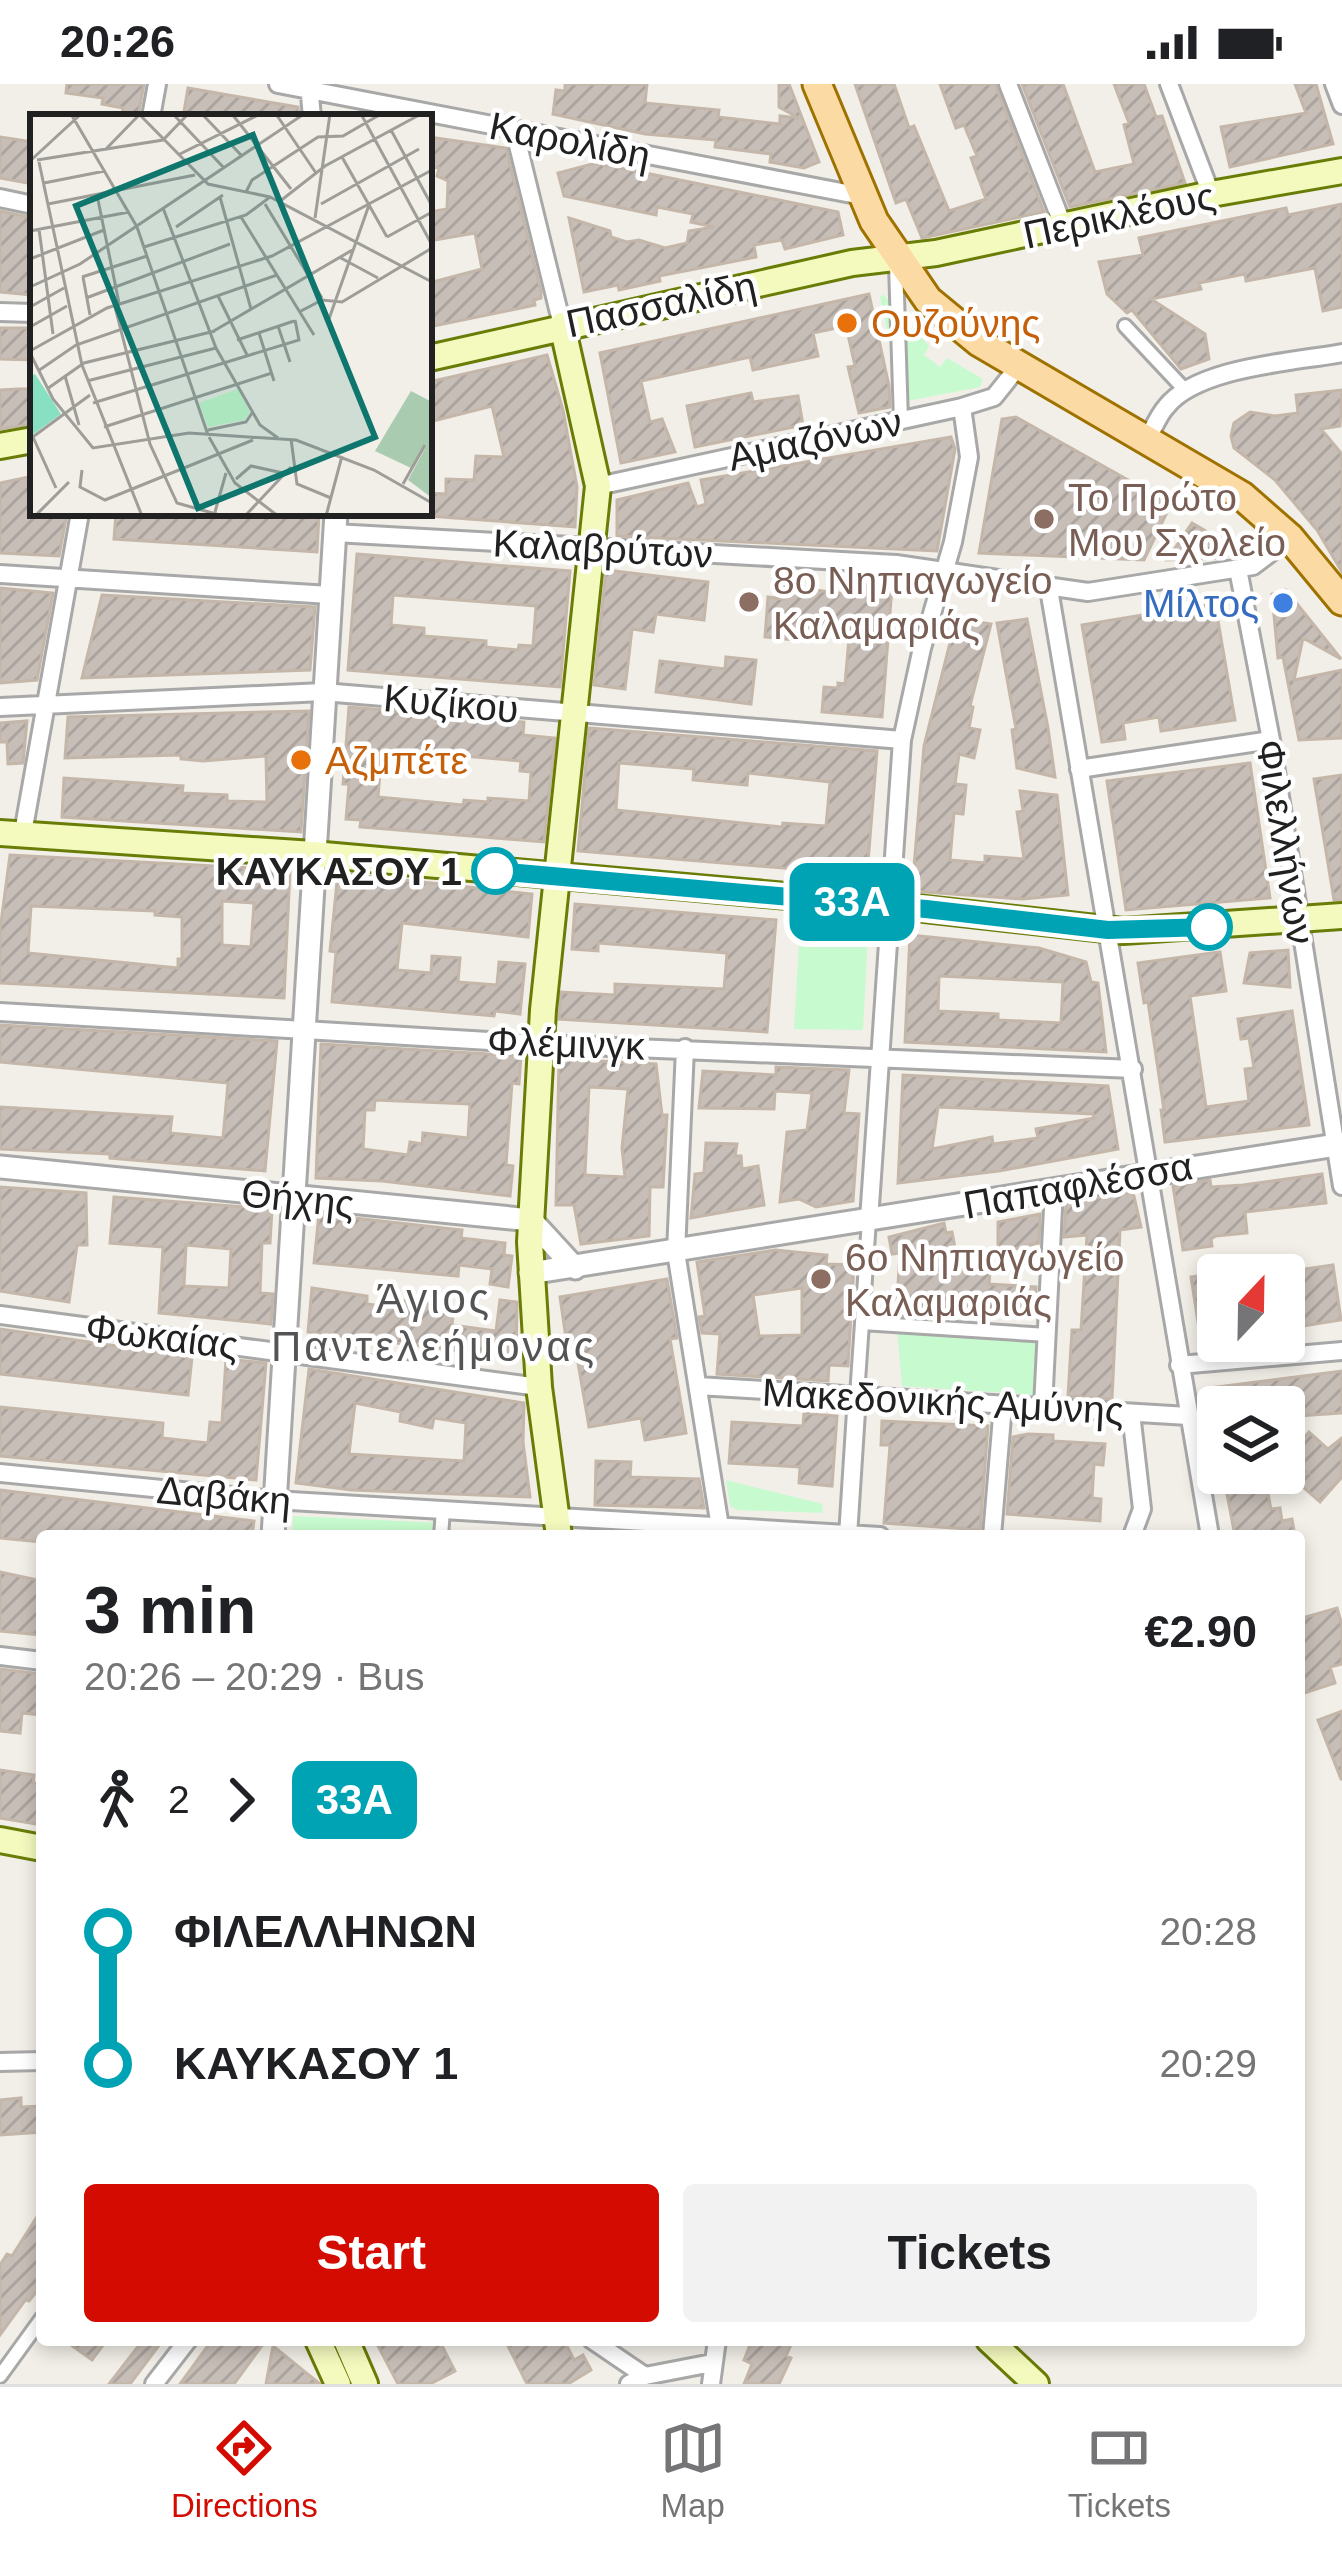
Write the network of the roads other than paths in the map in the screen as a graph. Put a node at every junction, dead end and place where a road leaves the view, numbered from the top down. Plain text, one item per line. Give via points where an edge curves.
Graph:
1 (158, 84) edge
2 (278, 84) edge
3 (817, 84) edge
4 (1008, 84) edge
5 (1169, 84) edge
6 (1334, 84) edge
7 (309, 87) edge
8 (1342, 105) edge
9 (152, 114) edge
10 (514, 129) junction
11 (1342, 171) edge
12 (1211, 194) junction
13 (862, 196) junction
14 (0, 198) edge
15 (30, 204) edge
16 (1064, 227) junction
17 (895, 258) junction
18 (0, 312) edge
19 (30, 313) edge
20 (562, 326) junction
21 (1125, 326) dead end
22 (1342, 353) edge
23 (432, 357) edge
24 (1018, 367) junction
25 (1185, 390) junction
26 (962, 407) junction
27 (901, 421) junction
28 (1148, 440) junction
29 (30, 441) edge
30 (0, 446) edge
31 (598, 486) junction
32 (79, 516) edge
33 (335, 523) edge
34 (1290, 538) junction
35 (592, 548) junction
36 (1238, 569) junction
37 (944, 572) junction
38 (0, 574) edge
39 (68, 578) junction
40 (1048, 589) junction
41 (1339, 592) edge
42 (330, 595) junction
43 (323, 692) junction
44 (46, 706) junction
45 (0, 707) edge
46 (574, 714) junction
47 (902, 740) junction
48 (1271, 740) junction
49 (1078, 769) junction
50 (12, 833) edge
51 (313, 854) junction
52 (560, 876) junction
53 (889, 905) junction
54 (1342, 916) edge
55 (1299, 920) junction
56 (1108, 930) junction
57 (0, 1012) edge
58 (304, 1029) junction
59 (541, 1043) junction
60 (685, 1048) junction
61 (878, 1057) junction
62 (1133, 1069) junction
63 (1338, 1144) edge
64 (0, 1167) edge
65 (1148, 1172) junction
66 (1342, 1186) edge
67 (1054, 1189) junction
68 (294, 1198) junction
69 (531, 1220) junction
70 (869, 1220) junction
71 (676, 1252) junction
72 (574, 1268) junction
73 (530, 1273) junction
74 (0, 1315) edge
75 (862, 1323) junction
76 (1048, 1335) junction
77 (284, 1351) junction
78 (1342, 1351) edge
79 (1179, 1365) junction
80 (698, 1386) junction
81 (538, 1387) junction
82 (857, 1396) junction
83 (1004, 1405) junction
84 (1043, 1407) junction
85 (1131, 1413) junction
86 (1188, 1416) junction
87 (0, 1473) edge
88 (274, 1500) junction
89 (443, 1510) junction
90 (558, 1527) edge
91 (720, 1527) junction
92 (273, 1530) edge
93 (442, 1530) edge
94 (768, 1530) edge
95 (848, 1530) edge
96 (993, 1530) edge
97 (1134, 1530) edge
98 (1209, 1530) edge
99 (0, 1656) edge
100 (36, 1660) edge
101 (0, 1840) edge
102 (36, 1847) edge
103 (36, 2061) edge
104 (0, 2062) edge
105 (36, 2326) edge
106 (183, 2346) edge
107 (321, 2346) edge
108 (349, 2346) edge
109 (599, 2346) edge
110 (716, 2346) edge
111 (995, 2346) edge
112 (712, 2362) junction
113 (0, 2375) edge
114 (637, 2380) edge
115 (154, 2384) edge
116 (338, 2384) edge
117 (365, 2384) edge
118 (711, 2384) edge
119 (1036, 2384) edge

1 - 9 street
2 - 7 street, Καρολίδη
3 - 13 main road
4 - 16 street
5 - 12 street
6 - 8 street
7 - 10 street, Καρολίδη
10 - 13 street, Καρολίδη
10 - 20 street
11 - 12 main road, Περικλέους
12 - 16 main road, Περικλέους
13 - 17 main road
14 - 15 street
16 - 17 main road, Περικλέους
17 - 20 main road, Πασσαλίδη
17 - 24 main road via 949,320
17 - 27 street
18 - 19 street
20 - 23 main road, Πασσαλίδη
20 - 31 main road
21 - 25 street
22 - 25 street via 1215,376
24 - 26 street, Αμαζόνων via 994,397
24 - 28 main road
25 - 28 street
26 - 27 street, Αμαζόνων
26 - 37 street via 969,457
27 - 31 street, Αμαζόνων
28 - 34 main road via 1242,496
29 - 30 main road
31 - 35 main road
32 - 39 street
33 - 35 street, Καλαβρύτων
33 - 42 street
34 - 36 street, Καλαβρύτων
34 - 41 main road
35 - 37 street, Καλαβρύτων
35 - 46 main road
36 - 40 street, Καλαβρύτων via 1108,590
36 - 48 street, Φιλελλήνων
37 - 40 street, Καλαβρύτων
37 - 47 street
38 - 39 street
39 - 42 street
39 - 44 street
40 - 49 street
42 - 43 street
43 - 44 street, Κυζίκου
43 - 46 street, Κυζίκου
43 - 51 street
44 - 45 street, Κυζίκου
44 - 50 street
46 - 47 street, Κυζίκου
46 - 52 main road
47 - 53 street
48 - 49 street
48 - 55 street, Φιλελλήνων
49 - 56 street
50 - 51 main road
51 - 52 main road
51 - 58 street
52 - 53 main road
52 - 59 main road
53 - 56 main road
53 - 61 street
54 - 55 main road
55 - 56 main road
55 - 63 street, Φιλελλήνων
56 - 62 street
57 - 58 street, Φλέμινγκ
58 - 59 street, Φλέμινγκ
58 - 68 street
59 - 60 street, Φλέμινγκ
59 - 69 main road
60 - 61 street, Φλέμινγκ
60 - 71 street
61 - 62 street, Φλέμινγκ
61 - 70 street
62 - 65 street
63 - 65 street, Παπαφλέσσα
63 - 66 street, Φιλελλήνων
64 - 68 street, Θήχης
65 - 67 street, Παπαφλέσσα
65 - 79 street
67 - 70 street, Παπαφλέσσα
67 - 76 street
68 - 69 street, Θήχης
68 - 77 street
69 - 72 street
69 - 73 main road
70 - 71 street, Παπαφλέσσα
70 - 75 street
71 - 72 street, Παπαφλέσσα
71 - 80 street
72 - 73 street, Παπαφλέσσα
73 - 81 main road
74 - 77 street, Φωκαίας
75 - 76 street
75 - 82 street
76 - 84 street
77 - 81 street, Φωκαίας
77 - 88 street
78 - 79 street
79 - 86 street
80 - 82 street, Μακεδονικής Αμύνης
80 - 91 street
81 - 90 main road
82 - 83 street, Μακεδονικής Αμύνης
82 - 95 street
83 - 84 street, Μακεδονικής Αμύνης
83 - 96 street
84 - 85 street, Μακεδονικής Αμύνης
85 - 86 street, Μακεδονικής Αμύνης
85 - 97 street via 1142,1509
86 - 98 street
87 - 88 street, Δαβάκη
88 - 89 street, Δαβάκη
88 - 92 street
89 - 90 street, Δαβάκη
89 - 93 street
90 - 91 street, Δαβάκη
91 - 94 street, Δαβάκη
99 - 100 street
101 - 102 main road
103 - 104 street
105 - 113 street
106 - 115 street
107 - 116 main road
108 - 117 main road
109 - 114 street
110 - 112 street
111 - 119 main road
112 - 114 street
112 - 118 street

